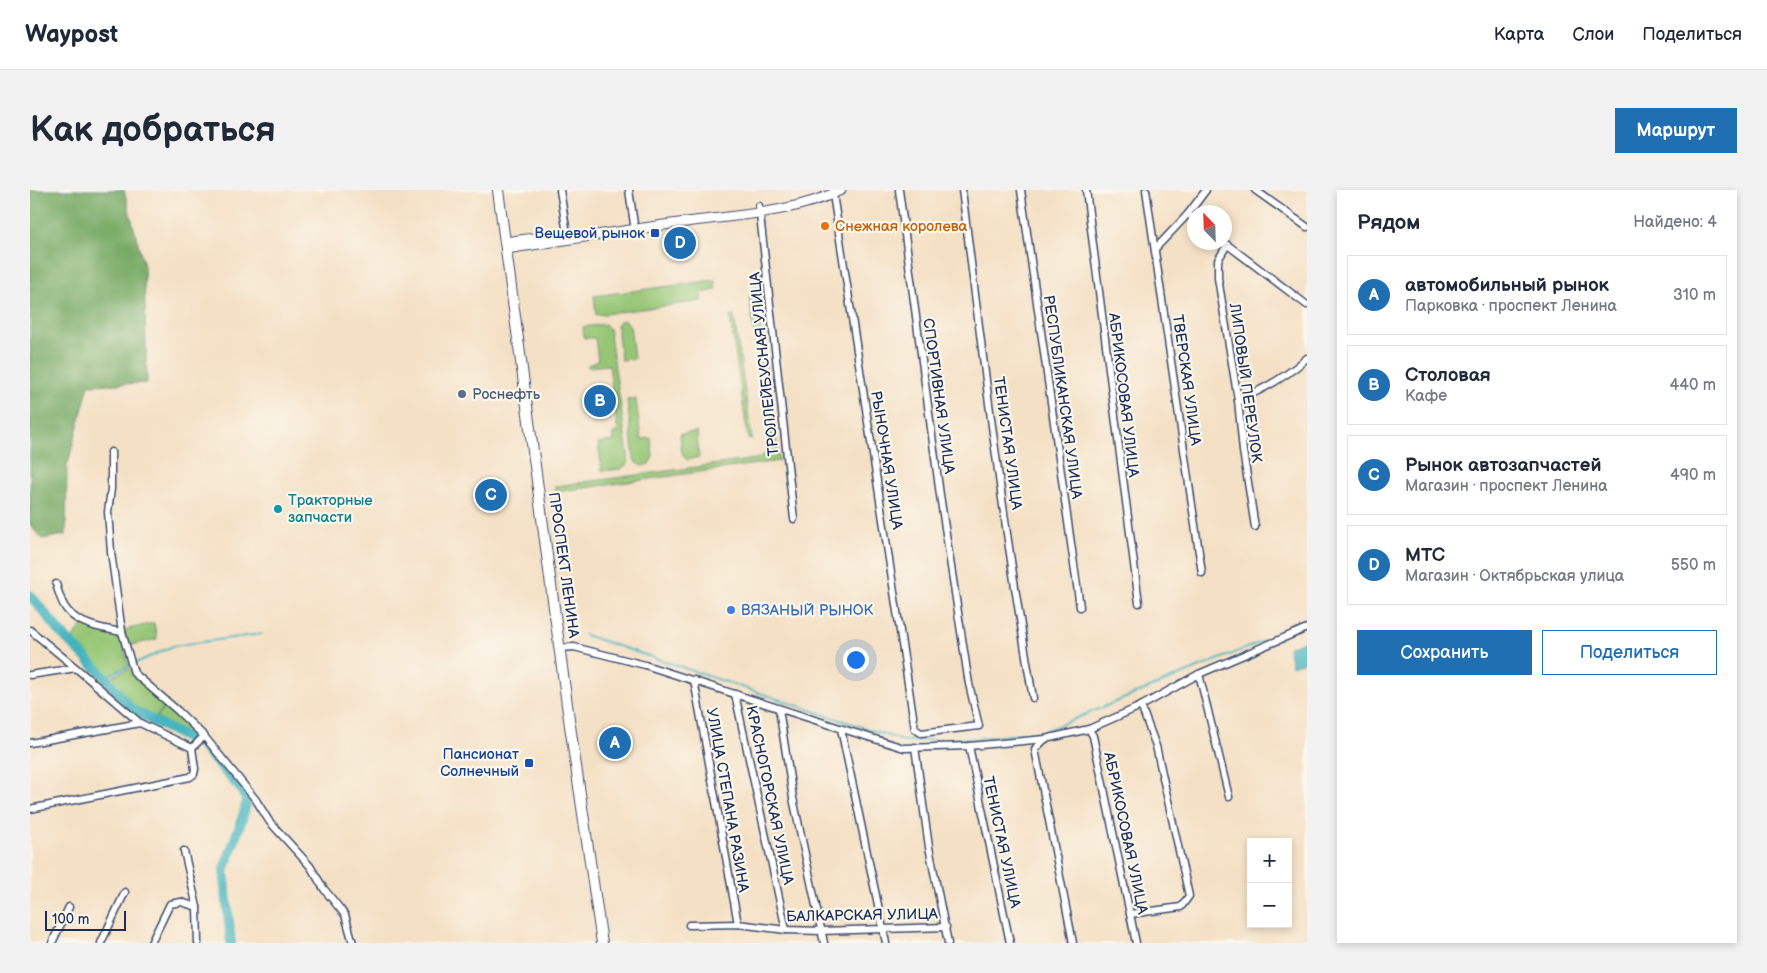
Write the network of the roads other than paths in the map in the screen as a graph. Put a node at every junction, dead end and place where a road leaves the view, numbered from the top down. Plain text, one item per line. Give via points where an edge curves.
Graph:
1 (498, 190) edge
2 (560, 190) edge
3 (629, 190) edge
4 (899, 190) edge
5 (962, 190) edge
6 (1021, 190) edge
7 (1086, 190) edge
8 (1146, 190) edge
9 (1206, 190) edge
10 (1255, 190) edge
11 (834, 191) edge
12 (1195, 205) edge
13 (760, 209) junction
14 (1187, 215) edge
15 (634, 224) junction
16 (1307, 227) edge
17 (567, 236) junction
18 (505, 246) junction
19 (1155, 249) junction
20 (1232, 249) edge
21 (1223, 250) edge
22 (1307, 305) edge
23 (1307, 358) edge
24 (1238, 400) junction
25 (111, 452) dead end
26 (794, 519) dead end
27 (1255, 527) dead end
28 (1202, 573) dead end
29 (56, 584) dead end
30 (1140, 603) dead end
31 (1080, 608) dead end
32 (1307, 628) edge
33 (30, 630) edge
34 (122, 632) junction
35 (560, 648) junction
36 (76, 668) junction
37 (1199, 674) junction
38 (30, 675) edge
39 (694, 680) junction
40 (735, 694) junction
41 (1033, 698) dead end
42 (1141, 706) junction
43 (779, 709) junction
44 (140, 723) junction
45 (1089, 728) junction
46 (841, 729) junction
47 (916, 729) joint
48 (202, 738) junction
49 (1045, 739) junction
50 (30, 743) edge
51 (969, 746) junction
52 (915, 747) junction
53 (192, 748) junction
54 (1229, 797) dead end
55 (30, 810) edge
56 (184, 851) dead end
57 (125, 892) dead end
58 (69, 907) dead end
59 (197, 907) junction
60 (1130, 914) junction
61 (738, 924) junction
62 (689, 925) dead end
63 (946, 927) junction
64 (884, 928) junction
65 (786, 930) junction
66 (821, 931) junction
67 (52, 943) edge
68 (101, 943) edge
69 (151, 943) edge
70 (198, 943) edge
71 (353, 943) edge
72 (602, 943) edge
73 (824, 943) edge
74 (886, 943) edge
75 (948, 943) edge
76 (1010, 943) edge
77 (1073, 943) edge
78 (1136, 943) edge

1 - 18 main road, ПРОСПЕКТ ЛЕНИНА
2 - 17 street
3 - 15 street
4 - 47 street, СПОРТИВНАЯ УЛИЦА via 956,605 979,726 921,733
5 - 41 street, ТЕНИСТАЯ УЛИЦА via 984,366
6 - 31 street, РЕСПУБЛИКАНСКАЯ УЛИЦА
7 - 30 street, АБРИКОСОВАЯ УЛИЦА
8 - 19 street, ТВЕРСКАЯ УЛИЦА
9 - 12 street
10 - 16 street
11 - 13 main road via 811,203
11 - 47 street, РЫНОЧНАЯ УЛИЦА
13 - 15 main road
13 - 17 main road
13 - 26 street, ТРОЛЛЕЙБУСНАЯ УЛИЦА
14 - 19 street
15 - 17 main road
17 - 18 main road
17 - 18 main road via 557,241
18 - 35 main road, ПРОСПЕКТ ЛЕНИНА
19 - 28 street, ТВЕРСКАЯ УЛИЦА
20 - 22 street
21 - 24 street, ЛИПОВЫЙ ПЕРЕУЛОК via 1218,260 1218,278
23 - 24 street via 1254,394
24 - 27 street, ЛИПОВЫЙ ПЕРЕУЛОК
25 - 34 street via 108,512
29 - 34 street via 67,611 73,616 91,625
32 - 37 street
33 - 36 street
34 - 48 street via 134,673 178,710
35 - 39 street via 574,647
35 - 72 main road, ПРОСПЕКТ ЛЕНИНА
36 - 38 street
36 - 44 street
37 - 42 street
37 - 54 street
39 - 40 street
39 - 61 street, УЛИЦА СТЕПАНА РАЗИНА
40 - 43 street
40 - 65 street, КРАСНОГОРСКАЯ УЛИЦА
42 - 45 street
42 - 60 street via 1156,746 1188,896 1181,906
43 - 46 street
43 - 66 street via 793,798
44 - 50 street
44 - 53 street
45 - 49 street
45 - 60 street, АБРИКОСОВАЯ УЛИЦА
46 - 52 street via 904,748
46 - 64 street
48 - 53 street
48 - 71 street via 310,866 344,914
49 - 51 street
49 - 77 street via 1035,749
51 - 52 street
51 - 76 street, ТЕНИСТАЯ УЛИЦА
52 - 63 street via 929,847
53 - 55 street via 195,770 190,777
56 - 59 street
57 - 68 street
58 - 67 street
59 - 69 street via 181,902 170,904
59 - 70 street
60 - 78 street, АБРИКОСОВАЯ УЛИЦА
61 - 62 street, БАЛКАРСКАЯ УЛИЦА
61 - 65 street, БАЛКАРСКАЯ УЛИЦА
63 - 64 street, БАЛКАРСКАЯ УЛИЦА
63 - 75 street
64 - 66 street, БАЛКАРСКАЯ УЛИЦА
64 - 74 street
65 - 66 street, БАЛКАРСКАЯ УЛИЦА
66 - 73 street

